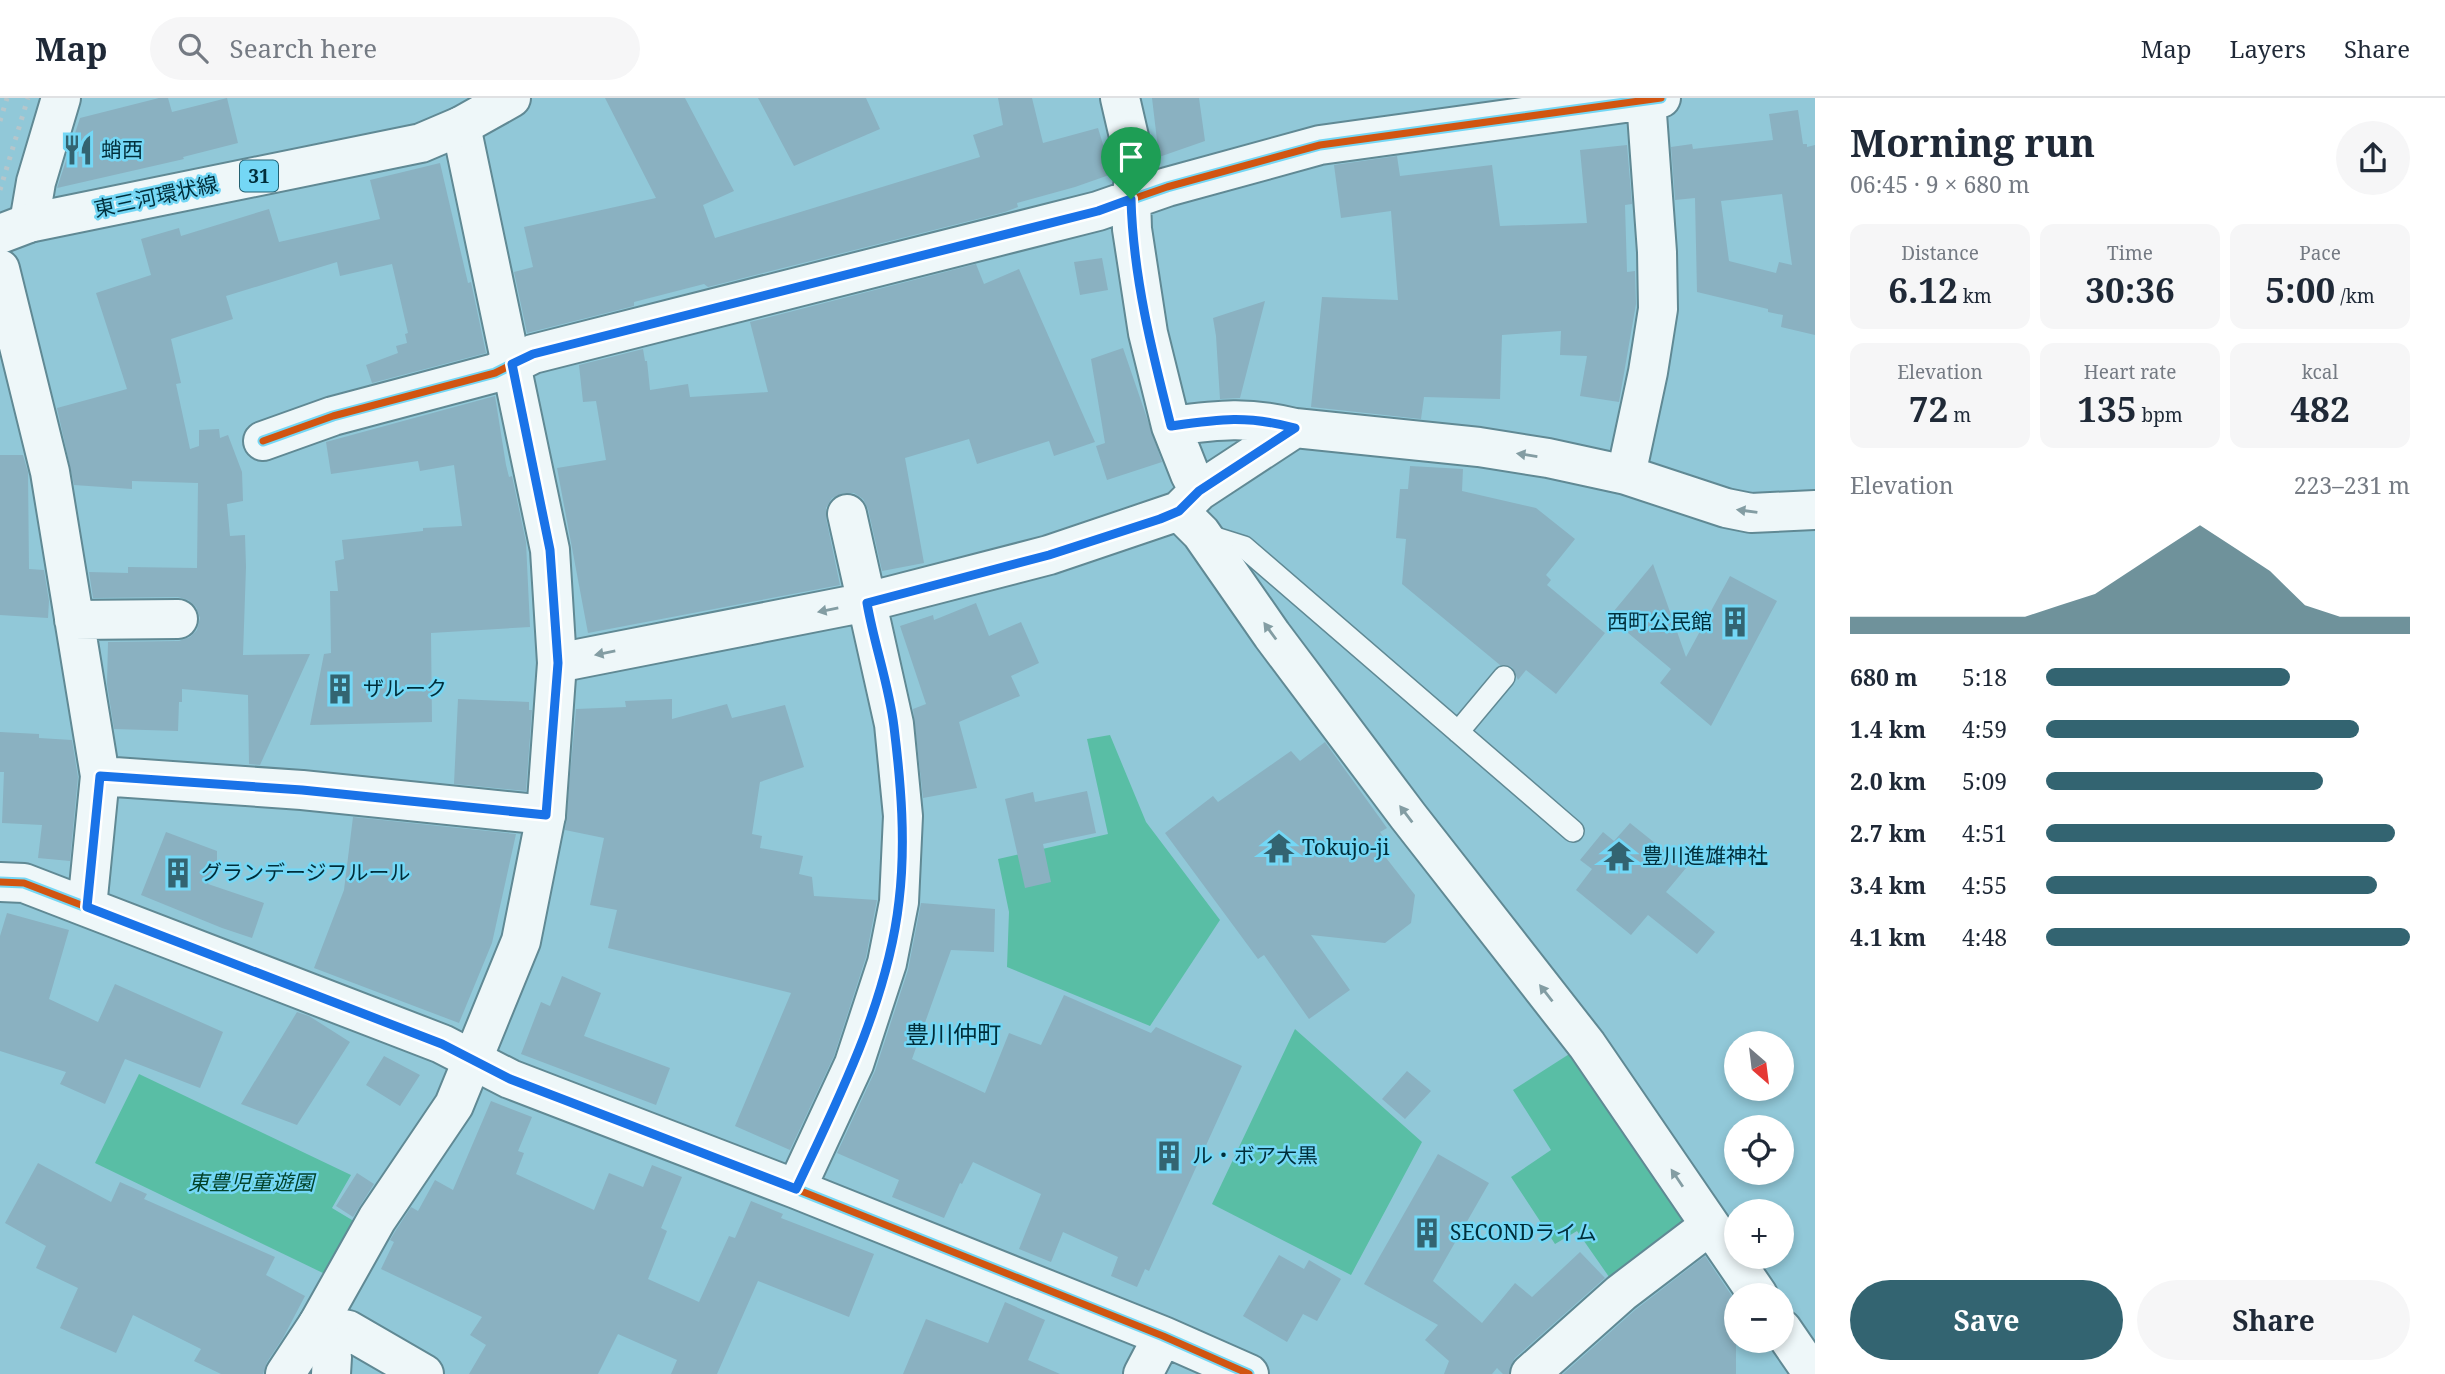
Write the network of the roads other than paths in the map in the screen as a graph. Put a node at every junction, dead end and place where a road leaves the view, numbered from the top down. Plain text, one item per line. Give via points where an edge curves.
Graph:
1 (61, 98) edge
2 (511, 98) edge
3 (1120, 98) edge
4 (1654, 99) edge
5 (461, 126) junction
6 (1131, 199) junction
7 (15, 228) edge
8 (0, 270) edge
9 (512, 364) junction
10 (1171, 426) junction
11 (1295, 428) junction
12 (263, 441) dead end
13 (1626, 475) junction
14 (1815, 510) edge
15 (1193, 512) junction
16 (847, 514) dead end
17 (867, 603) junction
18 (178, 619) dead end
19 (74, 620) junction
20 (558, 663) junction
21 (1504, 677) dead end
22 (1458, 732) junction
23 (100, 776) junction
24 (546, 815) junction
25 (1573, 831) dead end
26 (0, 882) edge
27 (87, 907) junction
28 (472, 1060) junction
29 (796, 1189) junction
30 (1709, 1226) junction
31 (1749, 1283) edge
32 (318, 1324) junction
33 (1163, 1336) junction
34 (1794, 1346) edge
35 (285, 1374) edge
36 (331, 1374) edge
37 (424, 1374) edge
38 (1143, 1374) edge
39 (1249, 1374) edge
40 (1531, 1374) edge
41 (1814, 1374) edge

1 - 7 street via 36,182
2 - 5 street, 東三河環状線 / 31
3 - 6 street via 1136,167
4 - 6 street via 1320,145
4 - 13 street via 1658,309
5 - 7 street, 東三河環状線 / 31 via 421,143
5 - 9 street
6 - 9 street via 533,354
6 - 10 street via 1148,333
8 - 19 street via 50,472
9 - 12 street via 495,373 333,416
9 - 20 street via 550,550
10 - 11 street via 1226,418 1265,420
10 - 15 street via 1190,474
13 -> 11 street via 1479,447
11 - 15 street
14 -> 13 street via 1751,513
15 - 17 street
15 - 22 lane via 1244,547
30 -> 15 street via 1587,1045 1272,635
16 - 17 street
17 -> 20 street
17 - 29 street via 894,723 903,816 899,902 887,963 855,1064
18 - 19 street
19 - 23 street
20 - 24 street
21 - 22 lane
22 - 25 lane
23 - 24 street via 302,790
23 - 27 street
24 - 28 street via 521,941
26 - 27 street via 24,883
27 - 28 street via 442,1044
28 - 29 street via 510,1079
28 - 32 street via 454,1105 377,1219
29 - 33 street
30 - 31 street
30 - 40 street via 1621,1293
32 - 35 street
32 - 36 street via 332,1357
32 - 37 street via 348,1330
33 - 38 street
33 - 39 street
34 - 41 street

